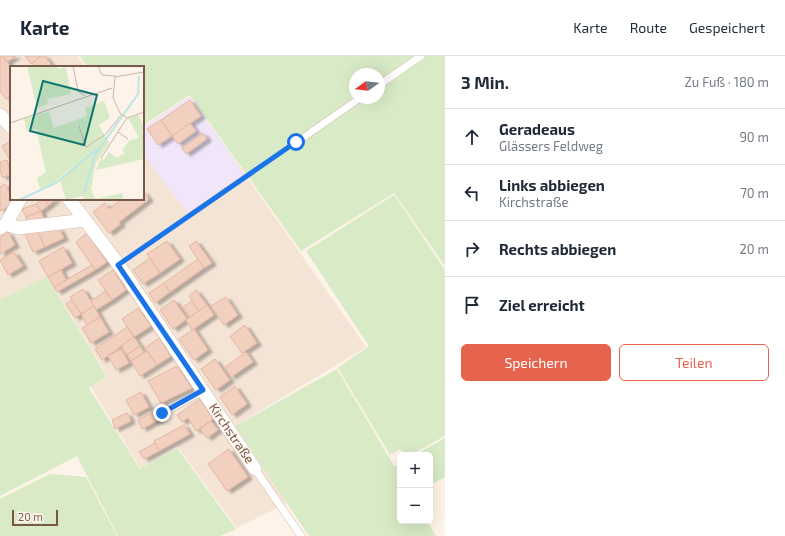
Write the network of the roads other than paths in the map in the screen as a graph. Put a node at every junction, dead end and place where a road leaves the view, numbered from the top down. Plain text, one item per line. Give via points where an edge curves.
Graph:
1 (421, 56) edge
2 (385, 81) edge
3 (351, 104) edge
4 (0, 115) edge
5 (10, 126) edge
6 (296, 142) road end
7 (19, 200) edge
8 (70, 200) edge
9 (85, 220) junction
10 (3, 226) edge
11 (203, 390) junction
12 (162, 413) dead end
13 (256, 469) joint
14 (301, 536) edge

1 - 2 lane
3 - 6 lane
4 - 5 street
7 - 10 street
8 - 9 street, Kirchstraße
9 - 10 street via 18,228
9 - 11 street, Kirchstraße
11 - 12 lane
11 - 13 street, Kirchstraße
13 - 14 lane

